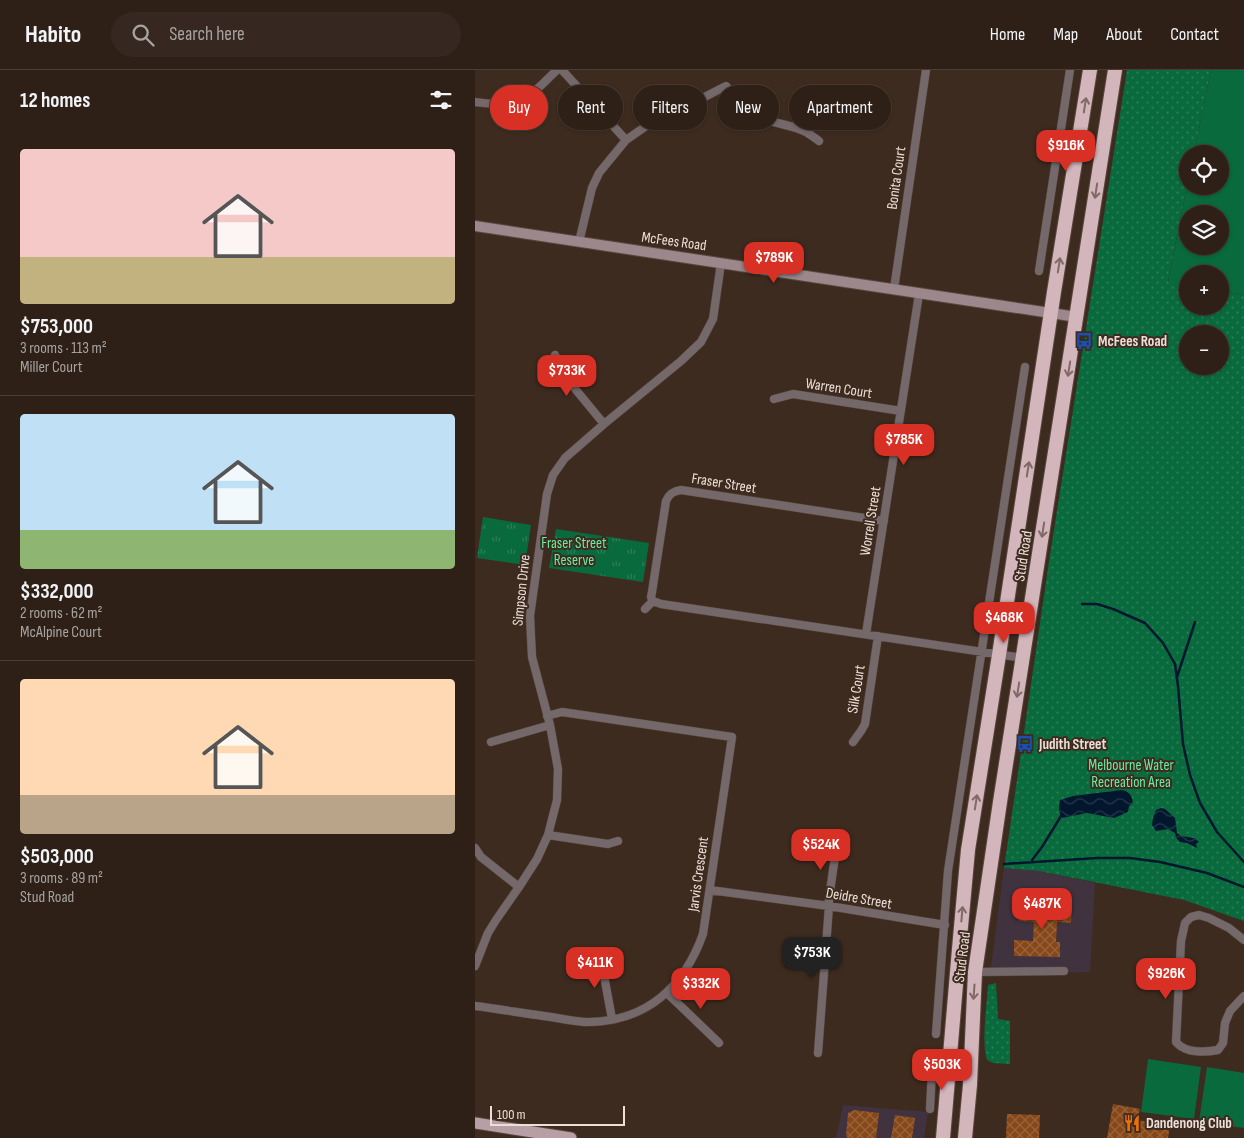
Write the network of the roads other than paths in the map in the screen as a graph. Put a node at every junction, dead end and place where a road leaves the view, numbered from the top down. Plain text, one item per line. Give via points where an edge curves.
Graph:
1 (557, 70) edge
2 (562, 70) edge
3 (926, 70) edge
4 (1070, 70) edge
5 (1090, 70) edge
6 (1115, 70) edge
7 (475, 102) edge
8 (626, 140) junction
9 (819, 142) dead end
10 (475, 226) edge
11 (579, 242) junction
12 (721, 263) junction
13 (1039, 271) dead end
14 (894, 289) junction
15 (919, 294) junction
16 (1051, 314) junction
17 (1077, 317) junction
18 (555, 355) dead end
19 (1025, 367) dead end
20 (774, 399) dead end
21 (901, 411) junction
22 (604, 424) junction
23 (884, 521) junction
24 (653, 601) junction
25 (645, 609) dead end
26 (866, 634) junction
27 (878, 636) junction
28 (981, 653) junction
29 (999, 655) junction
30 (1023, 658) junction
31 (547, 716) junction
32 (550, 724) junction
33 (491, 742) dead end
34 (853, 742) dead end
35 (548, 836) junction
36 (838, 836) dead end
37 (618, 841) dead end
38 (475, 848) edge
39 (519, 887) junction
40 (710, 890) junction
41 (829, 906) junction
42 (945, 926) junction
43 (1244, 940) edge
44 (599, 954) dead end
45 (475, 966) edge
46 (1063, 971) dead end
47 (975, 972) junction
48 (667, 993) junction
49 (1244, 996) edge
50 (475, 1006) edge
51 (612, 1019) junction
52 (937, 1034) dead end
53 (719, 1043) dead end
54 (818, 1053) dead end
55 (932, 1071) dead end
56 (931, 1090) junction
57 (946, 1092) junction
58 (929, 1109) dead end
59 (966, 1123) junction
60 (475, 1124) edge
61 (571, 1138) edge
62 (943, 1138) edge
63 (965, 1138) edge
64 (974, 1138) edge

1 - 7 street via 527,97 517,101 506,104
2 - 8 street
3 - 14 street, Bonita Court
4 - 13 street
16 -> 5 highway, Stud Road
6 -> 17 highway, Stud Road
8 - 9 street via 651,122 726,86 755,116 797,128
8 - 11 street via 599,173 592,188
10 - 11 street, McFees Road
11 - 12 street, McFees Road
12 - 14 street, McFees Road
12 - 22 street, Simpson Drive via 713,319 701,342
14 - 15 street, McFees Road
15 - 16 street, McFees Road
15 - 21 street, Worrell Street
16 - 17 street, McFees Road
29 -> 16 highway, Stud Road
17 -> 30 highway, Stud Road
18 - 22 street via 567,379
19 - 28 street, Stud Road
20 - 21 street, Warren Court via 793,394
21 - 23 street, Worrell Street
22 - 31 street, Simpson Drive via 565,458 553,475 547,494 530,616 532,657
23 - 24 street, Fraser Street via 675,491 666,501 651,592
23 - 26 street, Worrell Street
24 - 25 street
24 - 26 street
26 - 27 street
27 - 28 street
27 - 34 street, Silk Court via 865,724
28 - 29 street
28 - 42 street, Stud Road via 948,871
29 - 30 street
57 -> 29 highway, Stud Road via 968,850
30 -> 47 highway, Stud Road
31 - 32 street, Simpson Drive
31 - 40 street, Jarvis Crescent via 562,712 732,737
32 - 33 street
32 - 35 street, Simpson Drive via 558,769 557,800
35 - 37 street via 608,844
35 - 39 street, Simpson Drive
36 - 41 street
38 - 39 street via 481,857
39 - 45 street, Simpson Drive via 495,920
40 - 41 street, Deidre Street
40 - 48 street, Jarvis Crescent via 698,946 686,969
41 - 42 street, Deidre Street
41 - 54 street
42 - 52 street, Stud Road
43 - 49 street via 1229,928 1199,915 1185,923 1181,941 1176,1042 1195,1051 1218,1050 1230,1011
44 - 51 street
46 - 47 street
47 -> 59 highway, Stud Road
48 - 51 street, Jarvis Crescent via 639,1011
48 - 53 street
50 - 51 street, Jarvis Crescent via 579,1021
55 - 56 street
56 - 57 street
56 - 58 street
57 - 62 highway, Stud Road
59 - 63 highway, Stud Road
59 - 64 highway
60 - 61 main road

